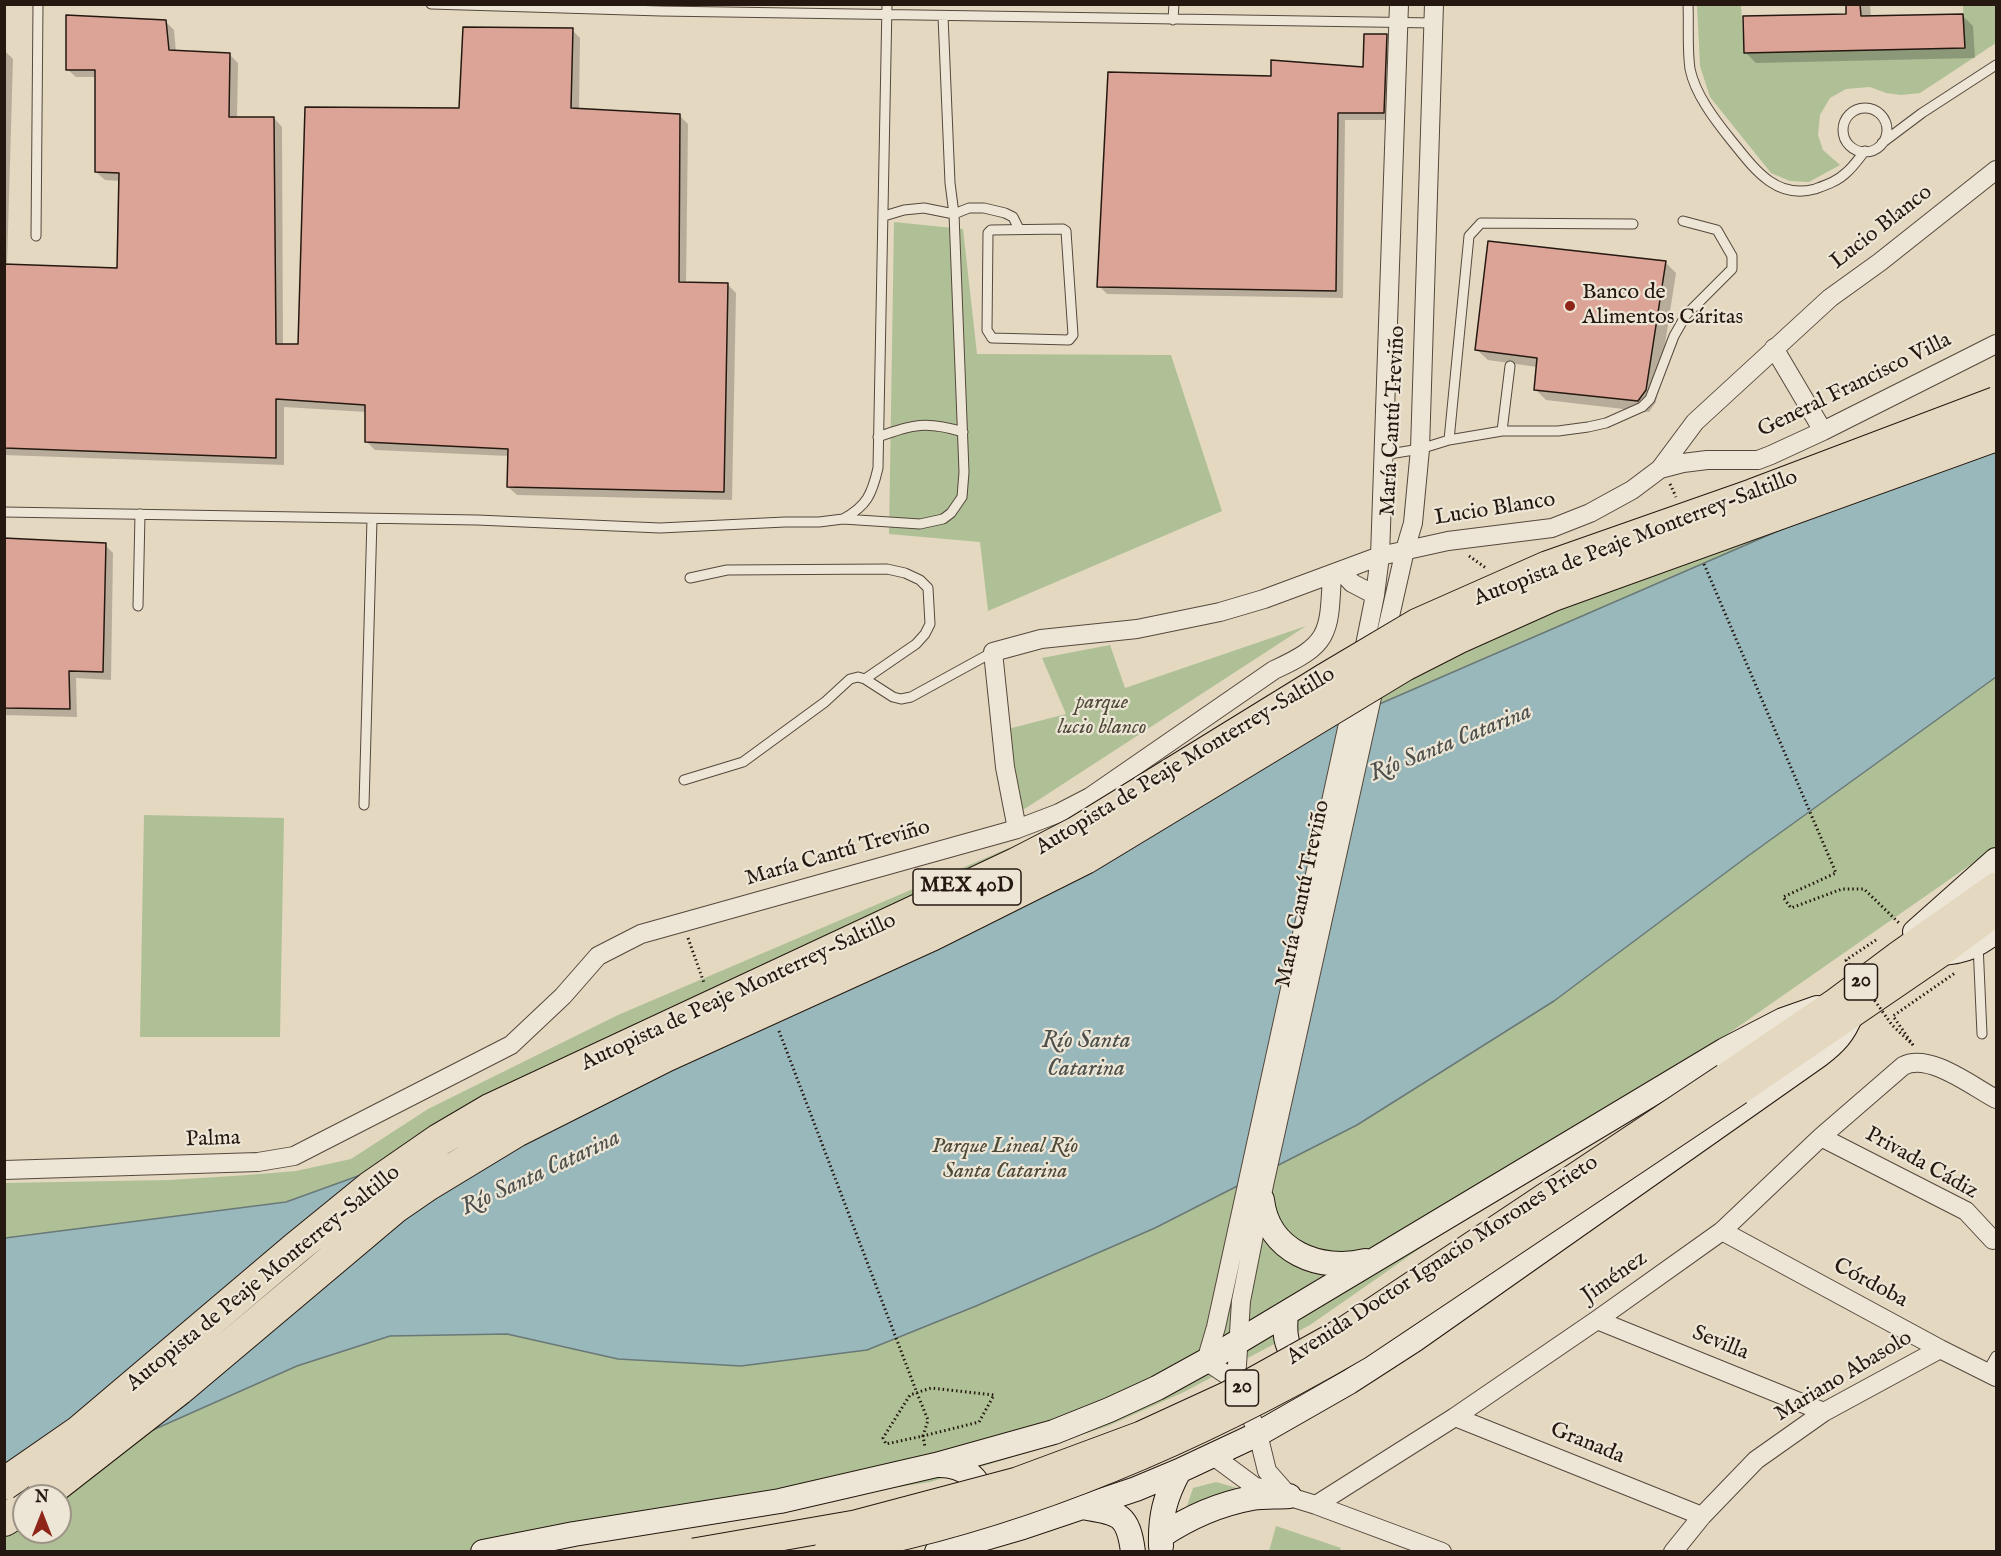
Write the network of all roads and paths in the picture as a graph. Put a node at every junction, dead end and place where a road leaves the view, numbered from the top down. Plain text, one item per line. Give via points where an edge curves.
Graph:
1 (38, 4) edge
2 (431, 4) edge
3 (887, 4) edge
4 (1174, 4) edge
5 (1434, 4) edge
6 (1688, 4) edge
7 (661, 8) edge
8 (1399, 14) edge
9 (887, 15) junction
10 (943, 16) junction
11 (1173, 20) junction
12 (1434, 24) junction
13 (1996, 65) edge
14 (1882, 143) junction
15 (1865, 151) junction
16 (1996, 170) edge
17 (954, 214) junction
18 (884, 216) junction
19 (1683, 221) dead end
20 (1633, 224) dead end
21 (1020, 229) junction
22 (36, 236) dead end
23 (1996, 344) edge
24 (1774, 348) junction
25 (1510, 366) dead end
26 (1996, 403) edge
27 (1502, 431) junction
28 (1823, 431) junction
29 (963, 432) junction
30 (1996, 435) edge
31 (879, 437) junction
32 (1449, 440) junction
33 (1420, 449) junction
34 (1383, 455) junction
35 (1664, 475) junction
36 (1678, 502) dead end
37 (4, 512) edge
38 (140, 514) junction
39 (372, 519) junction
40 (843, 519) junction
41 (1405, 550) junction
42 (1380, 556) junction
43 (1701, 557) dead end
44 (1332, 574) junction
45 (690, 578) dead end
46 (1375, 595) junction
47 (138, 606) dead end
48 (1381, 617) junction
49 (993, 652) junction
50 (865, 679) junction
51 (684, 780) dead end
52 (364, 805) dead end
53 (1017, 829) junction
54 (1996, 860) edge
55 (1996, 886) edge
56 (1996, 912) edge
57 (1895, 943) junction
58 (1984, 944) edge
59 (691, 946) dead end
60 (1941, 953) junction
61 (706, 988) dead end
62 (1843, 1009) junction
63 (777, 1025) dead end
64 (1982, 1034) dead end
65 (1916, 1054) junction
66 (1732, 1084) junction
67 (409, 1098) joint
68 (1996, 1099) edge
69 (1821, 1137) junction
70 (4, 1170) edge
71 (1256, 1197) junction
72 (1722, 1231) junction
73 (1993, 1240) dead end
74 (1383, 1256) junction
75 (1286, 1314) junction
76 (1597, 1320) junction
77 (1237, 1342) junction
78 (1940, 1349) junction
79 (1996, 1356) edge
80 (1206, 1361) junction
81 (1992, 1375) edge
82 (1236, 1381) junction
83 (1348, 1382) junction
84 (917, 1393) junction
85 (1824, 1412) junction
86 (1455, 1417) junction
87 (1054, 1432) junction
88 (1258, 1434) junction
89 (923, 1436) junction
90 (1212, 1455) junction
91 (933, 1466) junction
92 (1179, 1471) junction
93 (4, 1484) edge
94 (57, 1484) edge
95 (1289, 1496) junction
96 (1316, 1505) junction
97 (1080, 1507) junction
98 (1702, 1515) junction
99 (1161, 1544) edge
100 (483, 1551) edge
101 (694, 1551) edge
102 (826, 1551) edge
103 (942, 1551) edge
104 (1133, 1551) edge
105 (1442, 1551) edge
106 (1673, 1551) edge

1 - 22 lane
2 - 7 lane
3 - 9 lane
4 - 11 lane
5 - 12 street, María Cantú Treviño
6 - 15 lane via 1690,69 1704,102 1722,130 1771,183 1792,192 1824,186 1847,172
7 - 9 lane
8 - 11 lane
8 - 12 lane
8 - 34 street, María Cantú Treviño
9 - 10 lane
9 - 18 lane
10 - 11 lane
10 - 17 lane
12 - 33 street, María Cantú Treviño
13 - 14 lane
14 - 15 lane
14 - 15 lane via 1887,129 1882,116 1870,108 1855,110 1846,121 1845,135 1853,147
16 - 24 street, Lucio Blanco via 1830,298
17 - 18 lane via 924,208
17 - 21 lane via 984,208 1005,213
17 - 29 lane
18 - 31 lane
19 - 27 lane via 1717,230 1732,256 1732,269 1686,315 1650,399 1642,407 1588,427
20 - 32 lane via 1481,224 1469,236
21 - 21 lane via 988,233 987,330 993,338 1069,340 1073,335 1066,231
23 - 28 street, General Francisco Villa
24 - 28 street
24 - 35 street, Lucio Blanco via 1695,422
25 - 27 lane
26 - 93 highway, Autopista de Peaje Monterrey-Saltillo / MEX 40D, bridge via 1548,567 1417,625 1066,838 490,1110 371,1187 79,1432
27 - 32 lane
28 - 35 street, General Francisco Villa via 1758,460 1683,463
29 - 31 lane via 922,425
29 - 40 lane via 962,496 943,519 920,524
30 - 94 highway, Autopista de Peaje Monterrey-Saltillo / MEX 40D, bridge via 1553,595 1457,638 1404,665 1085,858 931,935 664,1056 516,1131 395,1207 179,1389
31 - 40 lane via 878,468 871,492 858,511
32 - 33 lane
33 - 34 lane
33 - 41 street, María Cantú Treviño via 1413,523
34 - 42 street, María Cantú Treviño
35 - 36 path
35 - 41 street, Lucio Blanco via 1552,528
37 - 38 lane
38 - 39 lane
38 - 47 lane
39 - 40 lane via 660,528
39 - 52 lane
41 - 42 street, Lucio Blanco
41 - 48 street, María Cantú Treviño
42 - 44 street, Lucio Blanco
42 - 46 street, María Cantú Treviño
43 - 57 path via 1836,873 1783,897 1791,908 1842,889 1864,889
44 - 46 street
44 - 49 street, Lucio Blanco via 1189,619 1041,639
44 - 53 street, María Cantú Treviño via 1314,633 1274,670 1090,797
45 - 50 lane via 727,570 887,569 920,580 928,588 930,624 926,634
46 - 48 street, María Cantú Treviño
48 - 71 street, María Cantú Treviño, bridge
48 - 71 street, María Cantú Treviño, bridge
49 - 50 lane via 911,697 892,698
49 - 53 street via 1005,767
50 - 51 lane via 850,679 743,762
53 - 67 street, María Cantú Treviño via 641,934 597,956 563,996 511,1045
54 - 57 street
55 - 57 main road, Avenida Doctor Ignacio Morones Prieto / 20
56 - 60 main road, Avenida Doctor Ignacio Morones Prieto / 20
57 - 62 main road, Avenida Doctor Ignacio Morones Prieto / 20
57 - 65 path, bridge via 1846,960
58 - 60 street
58 - 64 lane
58 - 65 path via 1893,1016
59 - 61 path
60 - 62 main road, Avenida Doctor Ignacio Morones Prieto / 20
62 - 66 main road, Avenida Doctor Ignacio Morones Prieto / 20
62 - 74 street, 20 via 1797,1014 1725,1050
62 - 83 street, Avenida Doctor Ignacio Morones Prieto / 20 via 1842,1034 1819,1055 1414,1340
63 - 84 path
65 - 68 street
65 - 69 street, Jiménez
66 - 101 main road, Avenida Doctor Ignacio Morones Prieto / 20, bridge via 1345,1330 1228,1395 1141,1435 1017,1481 855,1524
66 - 102 main road, Avenida Doctor Ignacio Morones Prieto / 20, bridge via 1358,1346 1236,1413 1179,1441 1044,1494 932,1528
67 - 70 street, Palma via 294,1156 258,1162
69 - 72 street, Jiménez
69 - 73 street, Privada Cádiz via 1966,1212
71 - 74 street via 1278,1237 1299,1254 1339,1265
71 - 77 street
71 - 80 street
72 - 76 street, Jiménez
72 - 78 street, Córdoba
74 - 75 street, 20
75 - 77 street, 20
75 - 83 street via 1284,1331 1297,1361 1311,1372
76 - 85 street, Sevilla
76 - 86 street, Jiménez
77 - 80 street, 20
77 - 82 street
78 - 81 street, Córdoba
78 - 85 street, Mariano Abasolo
79 - 81 lane
80 - 82 street
80 - 87 street, 20 via 1128,1401
82 - 88 street
83 - 88 street, Avenida Doctor Ignacio Morones Prieto / 20
84 - 89 path via 928,1420
84 - 89 path via 910,1395 883,1438 886,1444
84 - 89 path via 931,1388 994,1395 979,1422
85 - 98 street, Mariano Abasolo via 1756,1460
86 - 96 street, Jiménez
86 - 98 street, Granada
87 - 91 street, 20
87 - 97 street via 1040,1457 1040,1482 1055,1498
88 - 90 street, Avenida Doctor Ignacio Morones Prieto / 20
88 - 95 street via 1267,1471
89 - 91 path
90 - 92 street, Avenida Doctor Ignacio Morones Prieto / 20
90 - 95 street via 1254,1486
91 - 100 street, 20 via 780,1501
91 - 103 street via 950,1464 963,1469 980,1490 978,1516
92 - 97 street, Avenida Doctor Ignacio Morones Prieto / 20
92 - 99 street via 1167,1492 1162,1512
95 - 96 street
95 - 99 street via 1253,1498 1225,1505 1180,1523
96 - 105 street
97 - 103 street, Avenida Doctor Ignacio Morones Prieto / 20
97 - 104 street via 1120,1517 1131,1534
98 - 106 street, Mariano Abasolo

